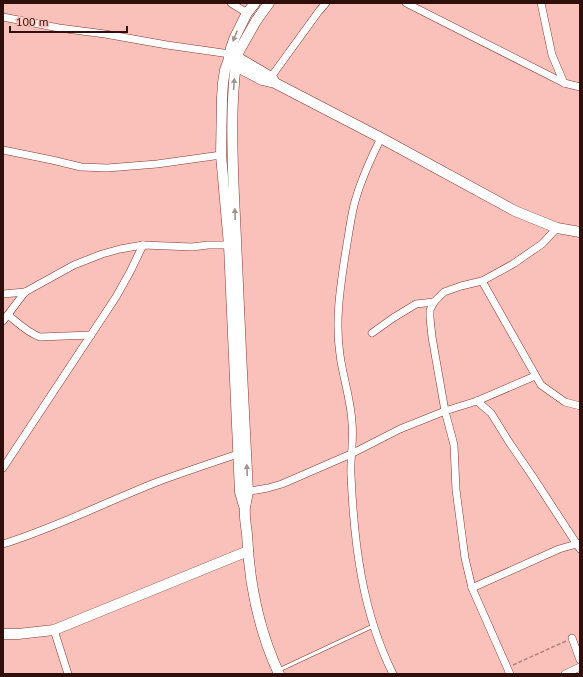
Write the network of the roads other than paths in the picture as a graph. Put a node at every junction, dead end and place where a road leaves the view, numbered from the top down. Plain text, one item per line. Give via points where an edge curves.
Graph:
1 (230, 3) edge
2 (255, 3) edge
3 (269, 3) edge
4 (326, 3) edge
5 (406, 3) edge
6 (541, 3) edge
7 (247, 13) junction
8 (3, 17) edge
9 (233, 60) junction
10 (273, 80) junction
11 (564, 83) junction
12 (580, 87) edge
13 (380, 138) junction
14 (3, 150) edge
15 (221, 155) junction
16 (557, 228) junction
17 (580, 232) edge
18 (143, 245) junction
19 (228, 245) junction
20 (482, 281) junction
21 (25, 292) junction
22 (3, 294) edge
23 (434, 302) junction
24 (8, 315) junction
25 (3, 321) edge
26 (372, 333) dead end
27 (91, 335) junction
28 (535, 376) junction
29 (477, 401) junction
30 (580, 406) edge
31 (445, 411) junction
32 (238, 454) junction
33 (351, 454) junction
34 (3, 468) edge
35 (244, 492) junction
36 (3, 544) edge
37 (579, 545) edge
38 (248, 550) junction
39 (472, 588) junction
40 (373, 626) junction
41 (54, 630) junction
42 (3, 634) edge
43 (572, 638) road end
44 (580, 660) edge
45 (580, 667) edge
46 (508, 671) edge
47 (278, 672) edge
48 (68, 674) edge
49 (393, 674) edge
50 (565, 674) edge

1 - 7 street
2 - 7 main road
3 - 9 main road
4 - 10 street
5 - 11 street
6 - 11 street via 552,55
7 -> 9 main road via 231,48
8 - 9 street via 215,52
9 - 10 main road via 262,80
9 - 15 main road via 225,70 223,83
35 -> 9 main road via 232,160
10 - 13 main road
11 - 12 street
13 - 16 main road via 515,211
13 - 33 street via 362,179 354,206 339,298 340,355 353,424
14 - 15 street via 81,166 107,168
15 - 19 main road
16 - 17 main road
16 - 20 street via 542,244
18 - 19 street
18 - 21 street via 102,254 74,265
18 - 27 street via 116,297
19 - 32 main road
20 - 23 street via 444,292
20 - 28 street
21 - 22 street
21 - 24 street
23 - 26 street via 416,304
23 - 31 street via 430,318
24 - 25 street
24 - 27 street via 21,327 40,337
27 - 34 street
28 - 29 street
28 - 30 street via 541,385 559,398
29 - 31 street
29 - 37 street via 491,414
31 - 33 street via 400,429
31 - 39 street via 454,445 456,490 465,558
32 - 35 main road
32 - 36 street via 157,482
33 - 35 street via 282,484
33 - 40 street via 356,545 362,586
35 - 38 main road
37 - 39 street via 559,549
38 - 41 main road
38 - 47 main road via 259,615
39 - 46 street
40 - 47 lane
40 - 49 street
41 - 42 main road
41 - 48 street
43 - 44 street
45 - 50 street

